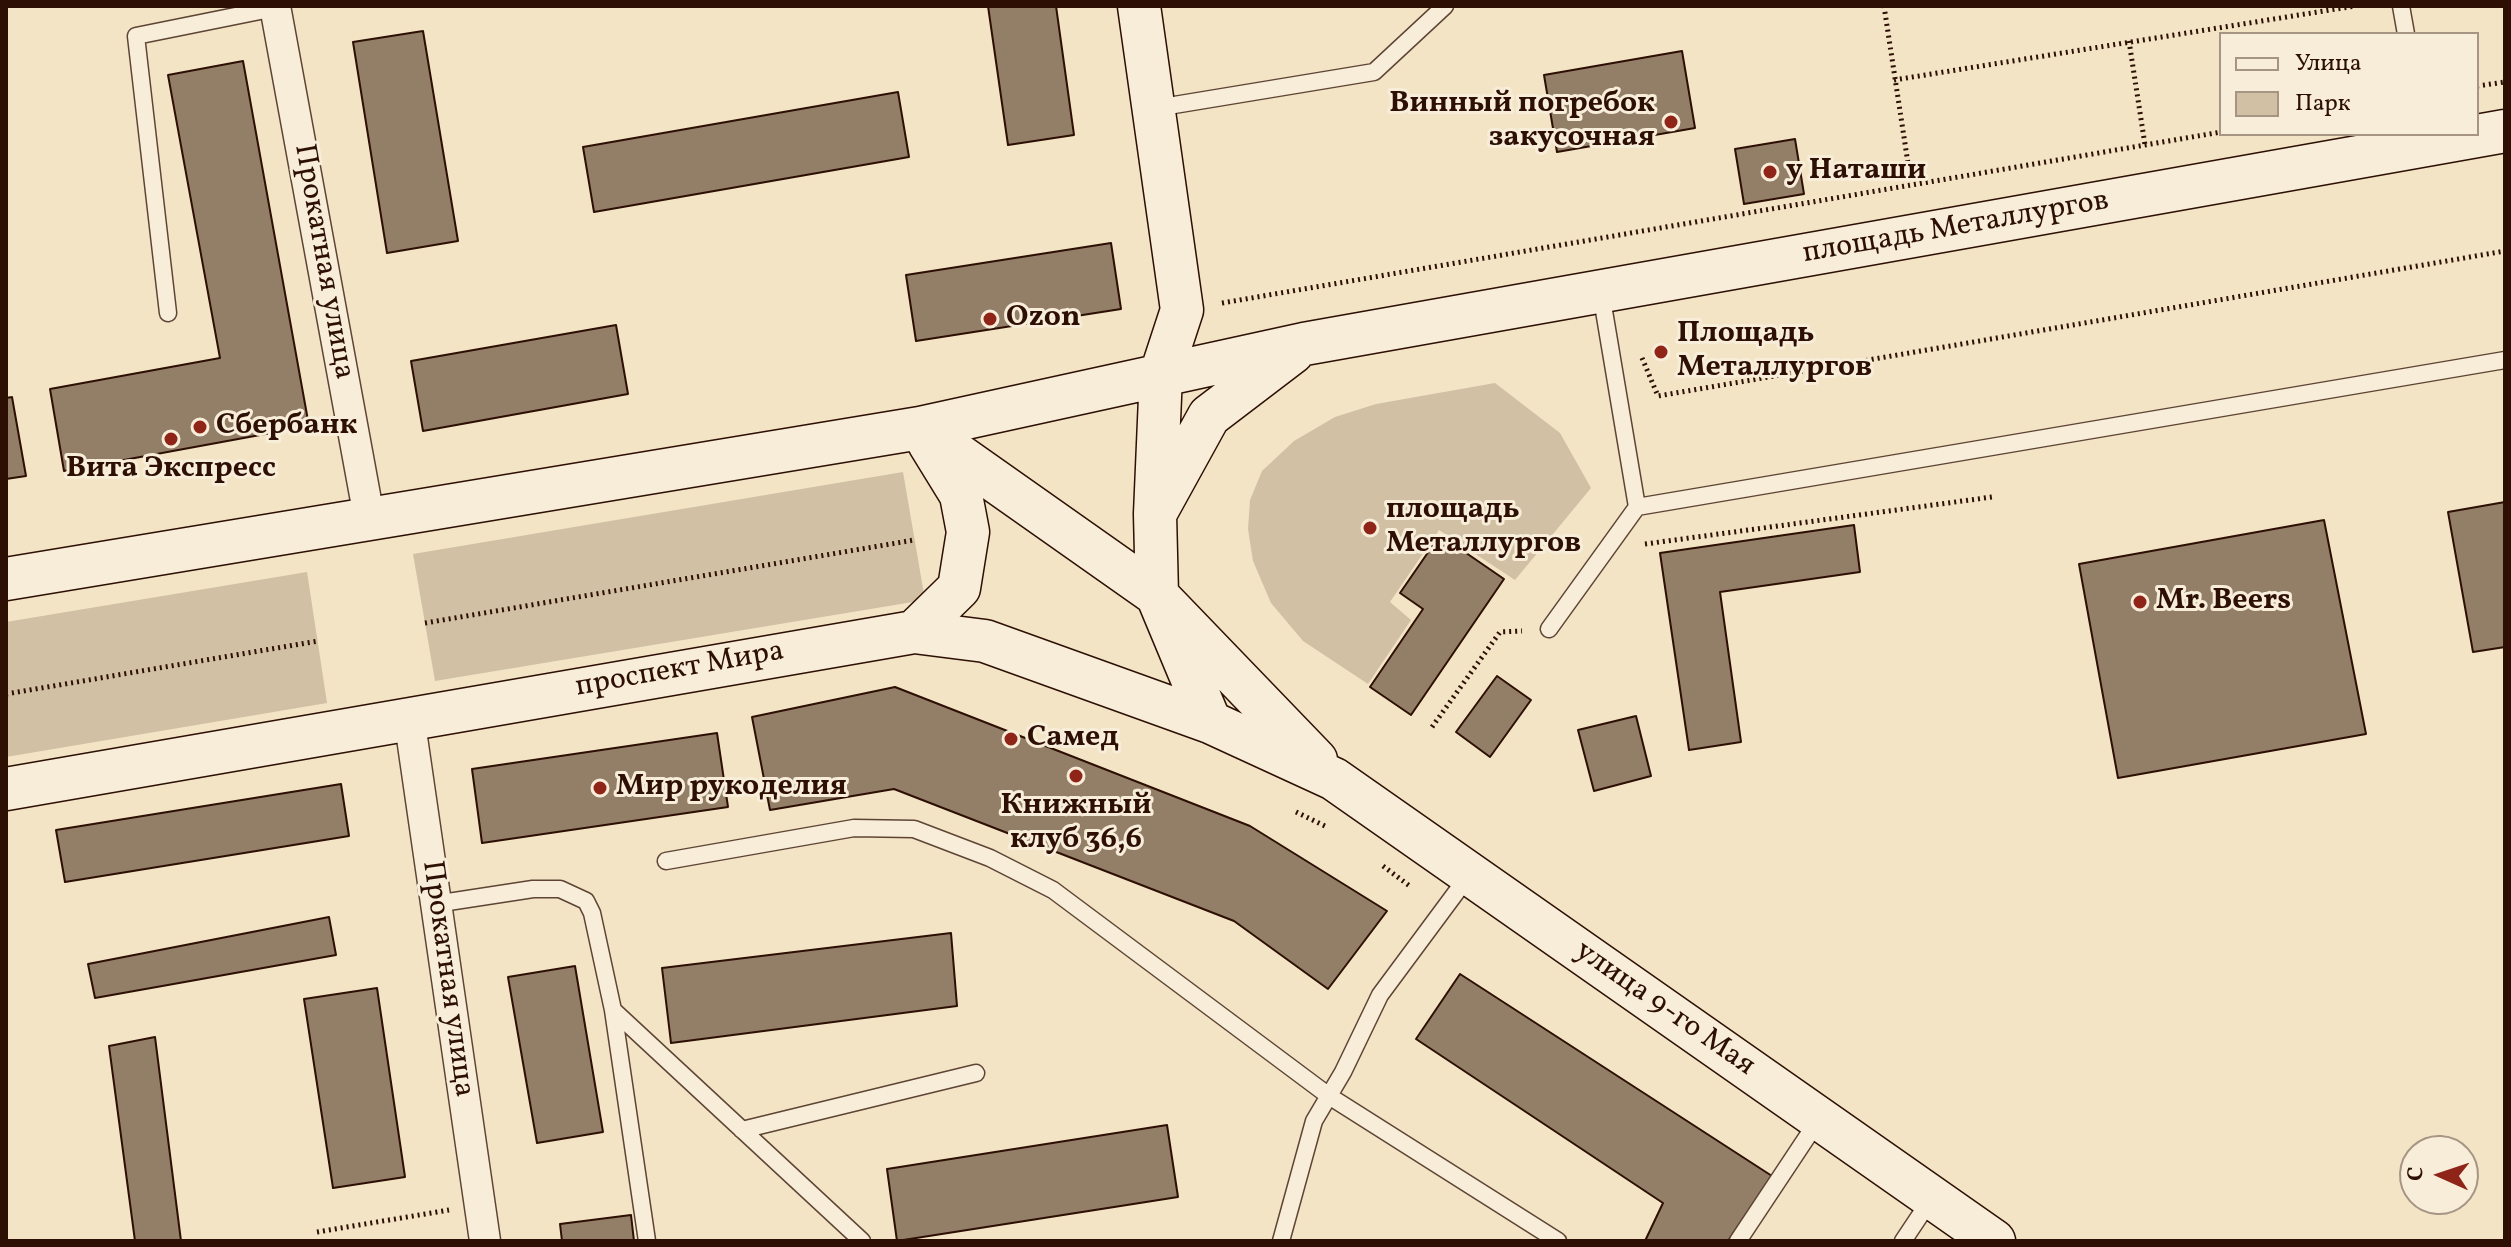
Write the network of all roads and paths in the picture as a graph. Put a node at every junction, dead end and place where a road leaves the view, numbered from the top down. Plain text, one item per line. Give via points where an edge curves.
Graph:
1 (1139, 6) edge
2 (1445, 6) edge
3 (1884, 6) edge
4 (2355, 6) edge
5 (2401, 6) edge
6 (275, 7) edge
7 (2406, 32) edge
8 (2129, 41) junction
9 (1894, 80) junction
10 (2505, 82) edge
11 (2479, 86) edge
12 (1153, 108) junction
13 (2505, 131) edge
14 (2219, 132) edge
15 (2479, 134) edge
16 (2454, 136) edge
17 (2423, 139) edge
18 (2145, 145) junction
19 (1911, 183) junction
20 (1591, 239) junction
21 (2505, 251) edge
22 (1607, 292) junction
23 (1182, 310) junction
24 (168, 313) dead end
25 (1304, 344) junction
26 (1642, 356) dead end
27 (2505, 360) edge
28 (1161, 374) junction
29 (920, 428) junction
30 (1992, 497) dead end
31 (1637, 507) junction
32 (1155, 514) junction
33 (369, 517) junction
34 (914, 540) dead end
35 (1607, 549) junction
36 (6, 579) edge
37 (1157, 595) junction
38 (425, 623) dead end
39 (1549, 629) joint
40 (914, 632) junction
41 (318, 641) dead end
42 (6, 694) edge
43 (409, 717) junction
44 (1210, 722) junction
45 (1432, 727) dead end
46 (1334, 779) junction
47 (6, 789) edge
48 (1296, 812) dead end
49 (1332, 829) dead end
50 (666, 861) dead end
51 (1379, 864) dead end
52 (1470, 873) junction
53 (1411, 887) dead end
54 (435, 904) junction
55 (613, 1010) junction
56 (976, 1073) dead end
57 (1329, 1096) junction
58 (1819, 1119) junction
59 (742, 1130) junction
60 (1932, 1198) junction
61 (457, 1208) dead end
62 (317, 1232) dead end
63 (485, 1241) edge
64 (647, 1241) edge
65 (862, 1241) edge
66 (1281, 1241) edge
67 (1558, 1241) edge
68 (1738, 1241) edge
69 (1903, 1241) edge
70 (1994, 1241) edge

1 - 12 main road
2 - 12 lane via 1374,72
3 - 9 path
4 - 8 path
5 - 7 lane
6 - 24 lane via 136,36
6 - 33 street, Прокатная улица
8 - 9 path
8 - 18 path
9 - 19 path
10 - 11 path
12 - 23 main road
13 - 15 main road, площадь Металлургов
14 - 18 path
16 - 17 main road, площадь Металлургов
17 - 22 main road, площадь Металлургов
18 - 19 path
19 - 20 path
20 - 22 path
20 - 23 path
21 - 26 path via 1658,396
22 - 25 main road, площадь Металлургов
22 - 31 lane
23 - 28 main road
25 - 28 main road
25 - 32 main road, площадь Металлургов via 1209,416
27 - 31 lane
28 - 29 main road
28 - 32 main road
29 - 33 main road
29 - 37 main road
29 - 40 main road via 961,495 968,532 959,588
30 - 35 path
31 - 35 lane
32 - 37 main road
33 - 36 main road
34 - 38 path
35 - 39 lane
37 - 44 main road
37 - 46 main road
39 - 45 path via 1500,632
40 - 43 main road, проспект Мира
40 - 44 main road, проспект Мира via 985,641
41 - 42 path
43 - 47 main road, проспект Мира
43 - 54 street, Прокатная улица
44 - 46 main road, проспект Мира
46 - 52 main road, улица 9-го Мая
48 - 49 path
50 - 57 lane via 854,828 914,829 1053,890
51 - 53 path
52 - 57 lane via 1380,995
52 - 58 main road, улица 9-го Мая
54 - 55 lane via 533,889 560,889 586,901
54 - 63 street, Прокатная улица
55 - 59 lane
55 - 64 lane
56 - 59 lane
57 - 66 lane via 1314,1121
57 - 67 lane
58 - 60 main road, улица 9-го Мая
58 - 68 lane
59 - 65 lane
60 - 69 lane
60 - 70 main road, улица 9-го Мая
61 - 62 path

